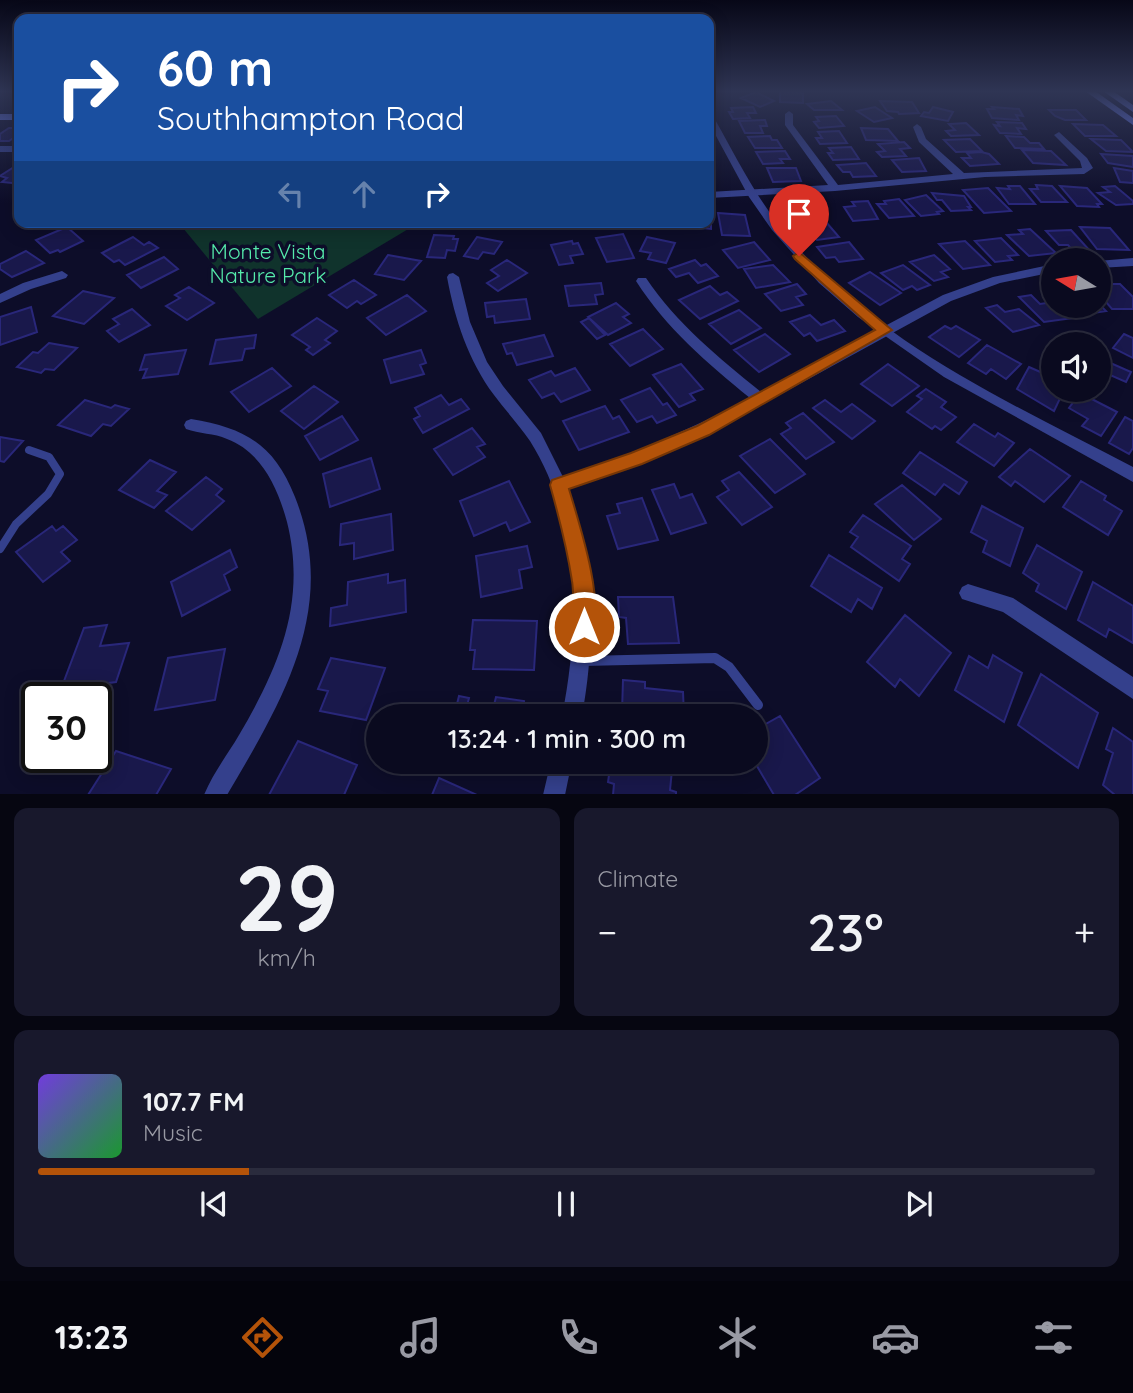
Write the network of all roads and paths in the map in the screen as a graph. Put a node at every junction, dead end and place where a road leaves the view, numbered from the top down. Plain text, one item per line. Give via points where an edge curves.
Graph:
1 (716, 128) edge
2 (791, 128) edge
3 (917, 128) edge
4 (1059, 135) dead end
5 (960, 176) junction
6 (835, 188) junction
7 (754, 194) junction
8 (714, 195) edge
9 (1133, 262) edge
10 (1111, 263) edge
11 (1041, 270) edge
12 (62, 275) dead end
13 (453, 277) dead end
14 (642, 281) dead end
15 (0, 299) edge
16 (885, 330) junction
17 (760, 399) junction
18 (191, 425) dead end
19 (29, 450) dead end
20 (1133, 475) edge
21 (558, 485) junction
22 (0, 549) edge
23 (968, 593) dead end
24 (582, 661) junction
25 (1133, 689) edge
26 (574, 704) edge
27 (757, 704) edge
28 (559, 774) edge
29 (215, 794) edge
30 (554, 794) edge

1 - 7 street
2 - 6 street
3 - 5 street via 922,140
4 - 5 street via 1088,169
5 - 6 street
6 - 7 street
7 - 8 street
7 - 16 street via 799,256
9 - 10 street
11 - 16 street via 971,288
12 - 15 street
13 - 21 street via 459,314 472,349 530,429
14 - 17 street via 685,334
16 - 17 street
16 - 20 street via 955,376
17 - 21 street via 659,450
18 - 29 street via 243,439 269,464 288,499 303,562 298,615 275,688
19 - 22 lane via 55,461 60,474
21 - 24 street via 583,584
23 - 25 street via 1007,604
24 - 26 street
24 - 27 lane via 715,658 729,667
28 - 30 street

